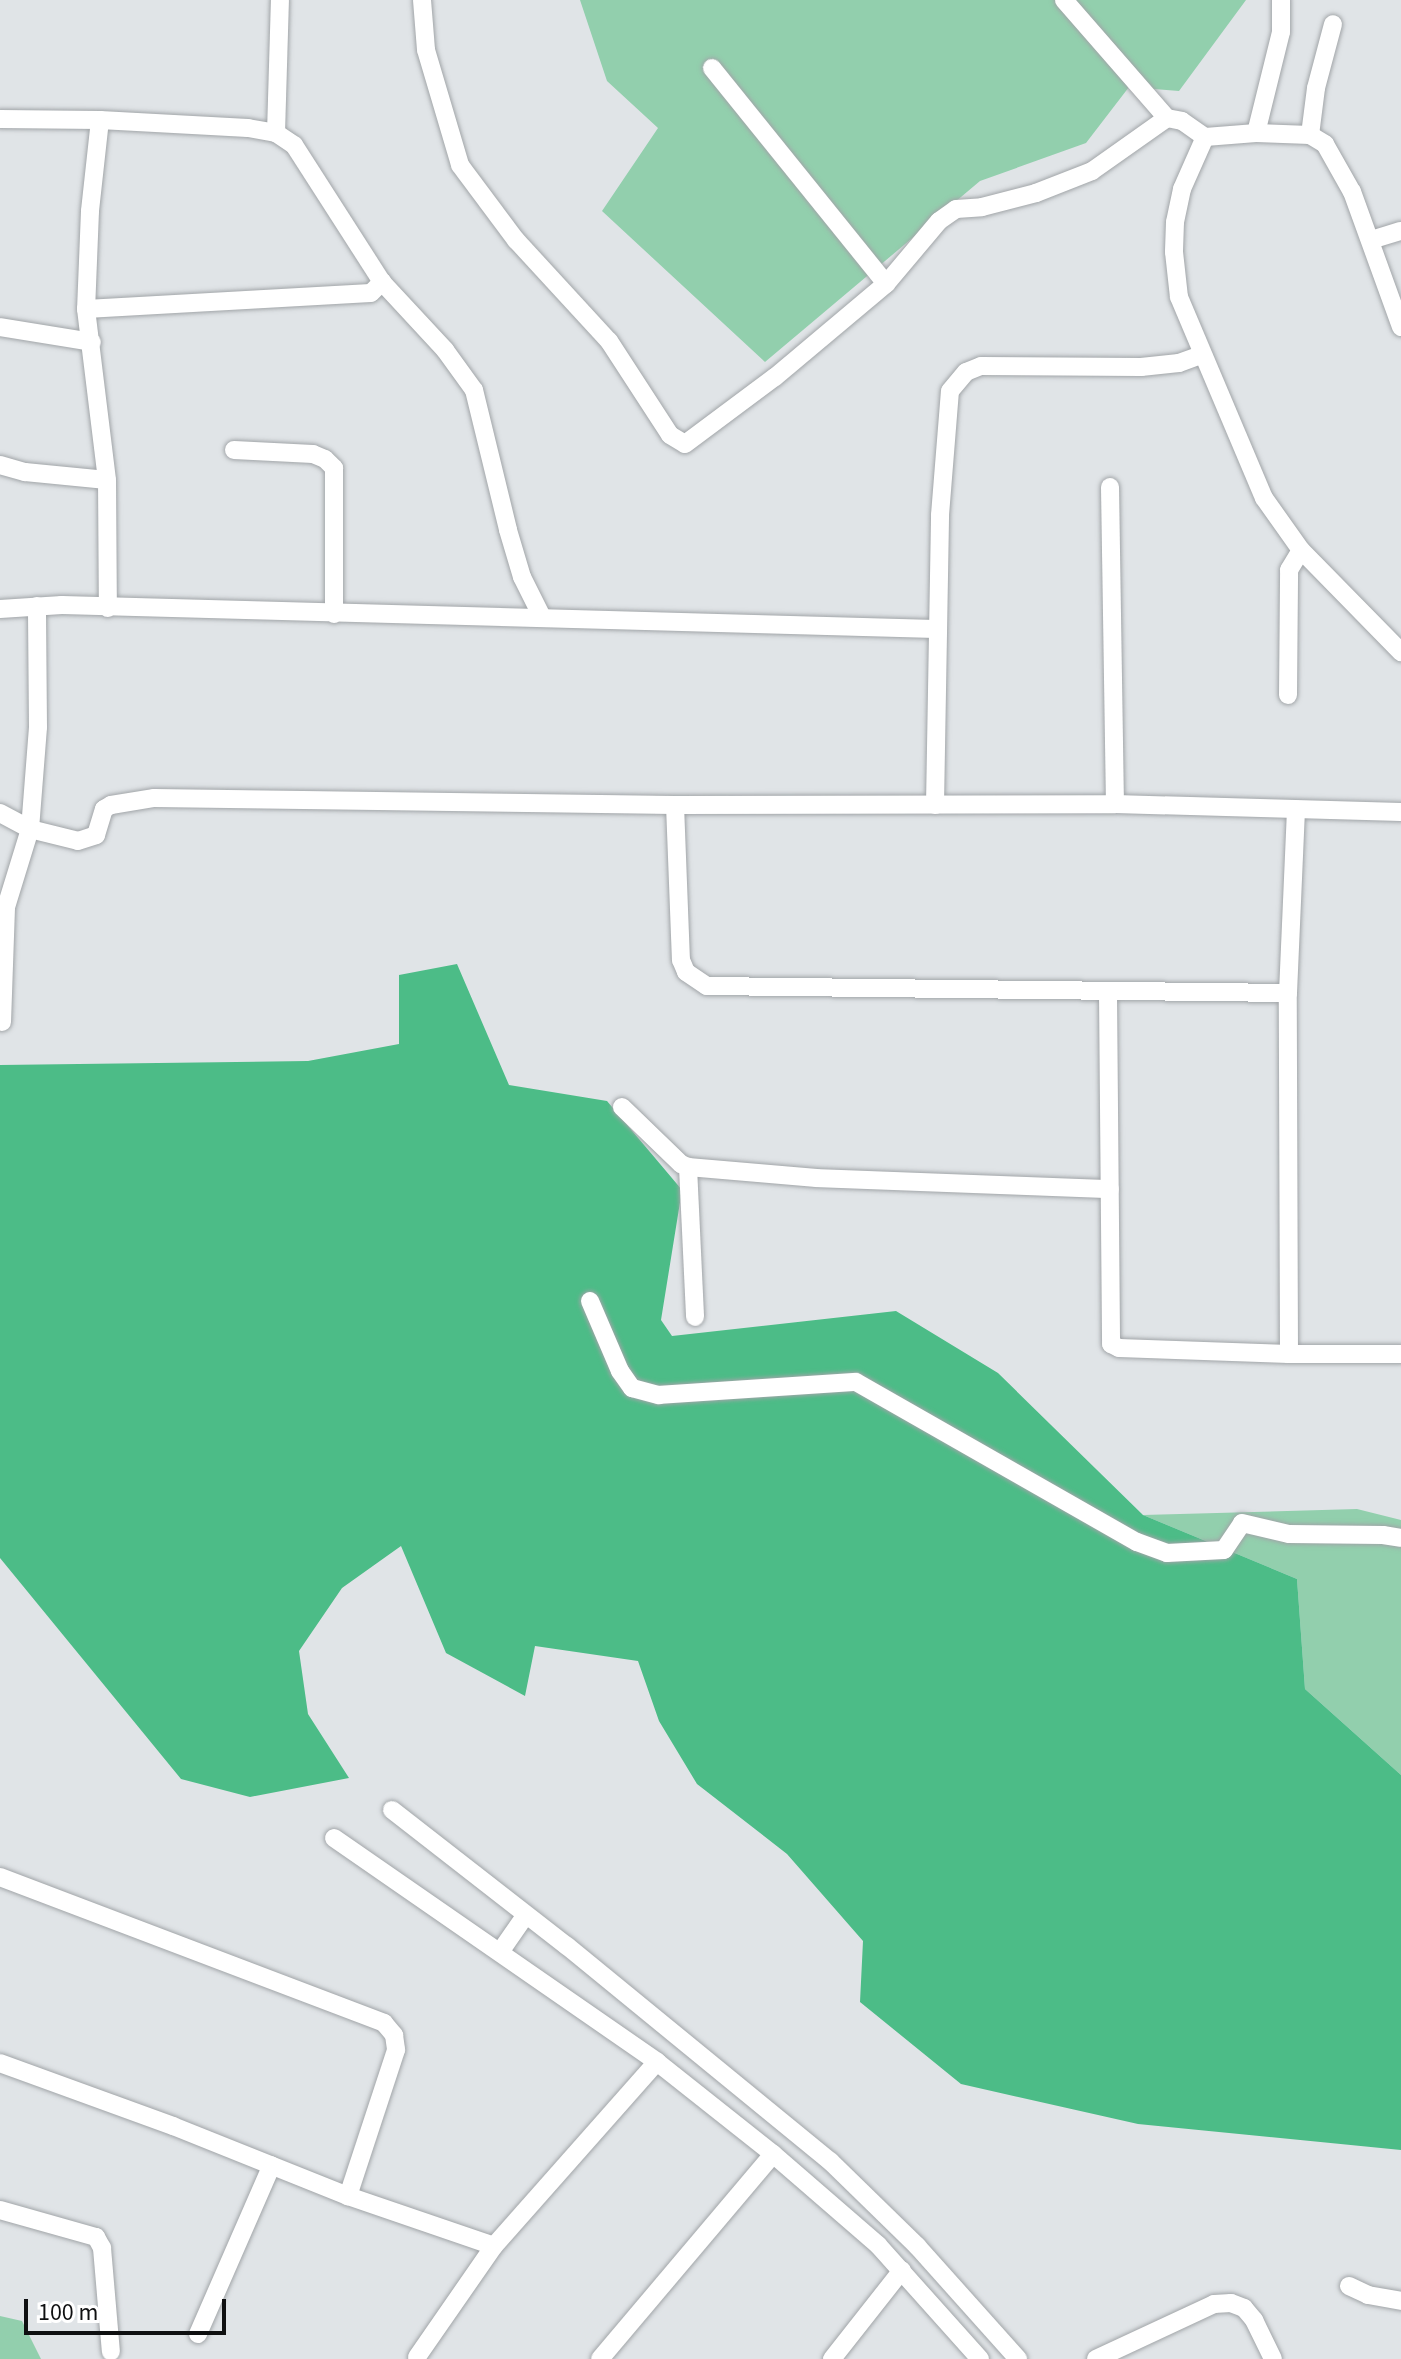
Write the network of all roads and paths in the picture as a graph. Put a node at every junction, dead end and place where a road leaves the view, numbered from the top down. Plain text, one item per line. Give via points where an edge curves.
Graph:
1 (280, 0) edge
2 (422, 0) edge
3 (1064, 0) edge
4 (1281, 0) edge
5 (1333, 24) dead end
6 (712, 68) dead end
7 (1167, 118) junction
8 (0, 119) edge
9 (100, 120) junction
10 (276, 133) junction
11 (1256, 133) junction
12 (1310, 135) junction
13 (1205, 137) junction
14 (1401, 231) edge
15 (1371, 240) junction
16 (382, 282) junction
17 (886, 284) junction
18 (86, 309) junction
19 (0, 327) edge
20 (1401, 327) edge
21 (92, 342) junction
22 (1201, 355) junction
23 (234, 450) dead end
24 (0, 465) edge
25 (107, 480) junction
26 (1110, 487) dead end
27 (1301, 550) junction
28 (37, 606) junction
29 (108, 608) junction
30 (0, 609) edge
31 (334, 614) junction
32 (542, 617) junction
33 (936, 629) junction
34 (1401, 652) edge
35 (1288, 695) dead end
36 (1115, 804) junction
37 (675, 805) junction
38 (935, 805) junction
39 (1296, 809) junction
40 (1401, 812) edge
41 (0, 813) edge
42 (30, 829) junction
43 (1108, 993) junction
44 (1288, 993) junction
45 (2, 1022) dead end
46 (622, 1107) dead end
47 (688, 1167) junction
48 (1110, 1189) junction
49 (590, 1301) dead end
50 (695, 1317) dead end
51 (1289, 1354) junction
52 (1401, 1354) edge
53 (1401, 1538) edge
54 (392, 1810) dead end
55 (334, 1838) dead end
56 (0, 1877) edge
57 (525, 1916) junction
58 (500, 1952) junction
59 (657, 2062) junction
60 (0, 2063) edge
61 (773, 2154) junction
62 (272, 2165) junction
63 (348, 2196) junction
64 (0, 2210) edge
65 (494, 2246) junction
66 (902, 2270) junction
67 (1349, 2286) dead end
68 (1401, 2301) edge
69 (198, 2334) dead end
70 (111, 2352) dead end
71 (417, 2357) dead end
72 (600, 2359) edge
73 (832, 2359) edge
74 (980, 2359) edge
75 (1018, 2359) edge
76 (1096, 2359) edge
77 (1273, 2359) edge

1 - 10 street
2 - 17 street via 426,50 460,165 516,240 609,341 676,441 694,440
3 - 7 street
4 - 11 street via 1281,32
5 - 12 street
6 - 17 street
7 - 13 street via 1182,121
7 - 17 street via 1092,171 1036,193 956,209 939,221
8 - 9 street
9 - 10 street
9 - 18 street
10 - 16 street via 311,166
11 - 12 street
11 - 13 street
12 - 15 street via 1325,144
13 - 22 street via 1182,189 1174,252 1179,297
14 - 15 street
15 - 20 street
16 - 18 street via 371,293
16 - 32 street via 474,390 522,577
18 - 21 street
19 - 21 street
21 - 25 street
22 - 27 street via 1264,498
22 - 33 street via 1141,367 981,366 956,381 945,427
23 - 31 street via 313,454 334,468
24 - 25 street
25 - 29 street
26 - 36 street
27 - 34 street
27 - 35 street via 1289,570
28 - 29 street
28 - 30 street
28 - 42 street via 38,727
29 - 31 street
31 - 32 street
32 - 33 street
33 - 38 street
36 - 38 street
36 - 39 street
37 - 38 street
37 - 42 street via 154,798 104,809 96,835 89,840
37 - 43 street via 681,960 686,972 707,986
39 - 40 street
39 - 44 street
41 - 42 street
42 - 45 street via 6,907
43 - 44 street
43 - 48 street
44 - 51 street
46 - 47 street
47 - 48 street via 817,1178
47 - 50 street
48 - 51 street via 1111,1344
49 - 53 street via 632,1388 659,1395 856,1382 1137,1542 1167,1553 1224,1550 1242,1523 1289,1534
51 - 52 street
54 - 57 street
55 - 58 street
56 - 63 street via 384,2023 394,2035 396,2050
57 - 58 street
57 - 75 street via 830,2161 917,2246
58 - 59 street
59 - 61 street
59 - 65 street
60 - 62 street
61 - 66 street
61 - 72 street
62 - 63 street
62 - 69 street
63 - 65 street
64 - 70 street via 96,2237 102,2248
65 - 71 street
66 - 73 street
66 - 74 street
67 - 68 street
76 - 77 street via 1214,2304 1231,2303 1254,2320

